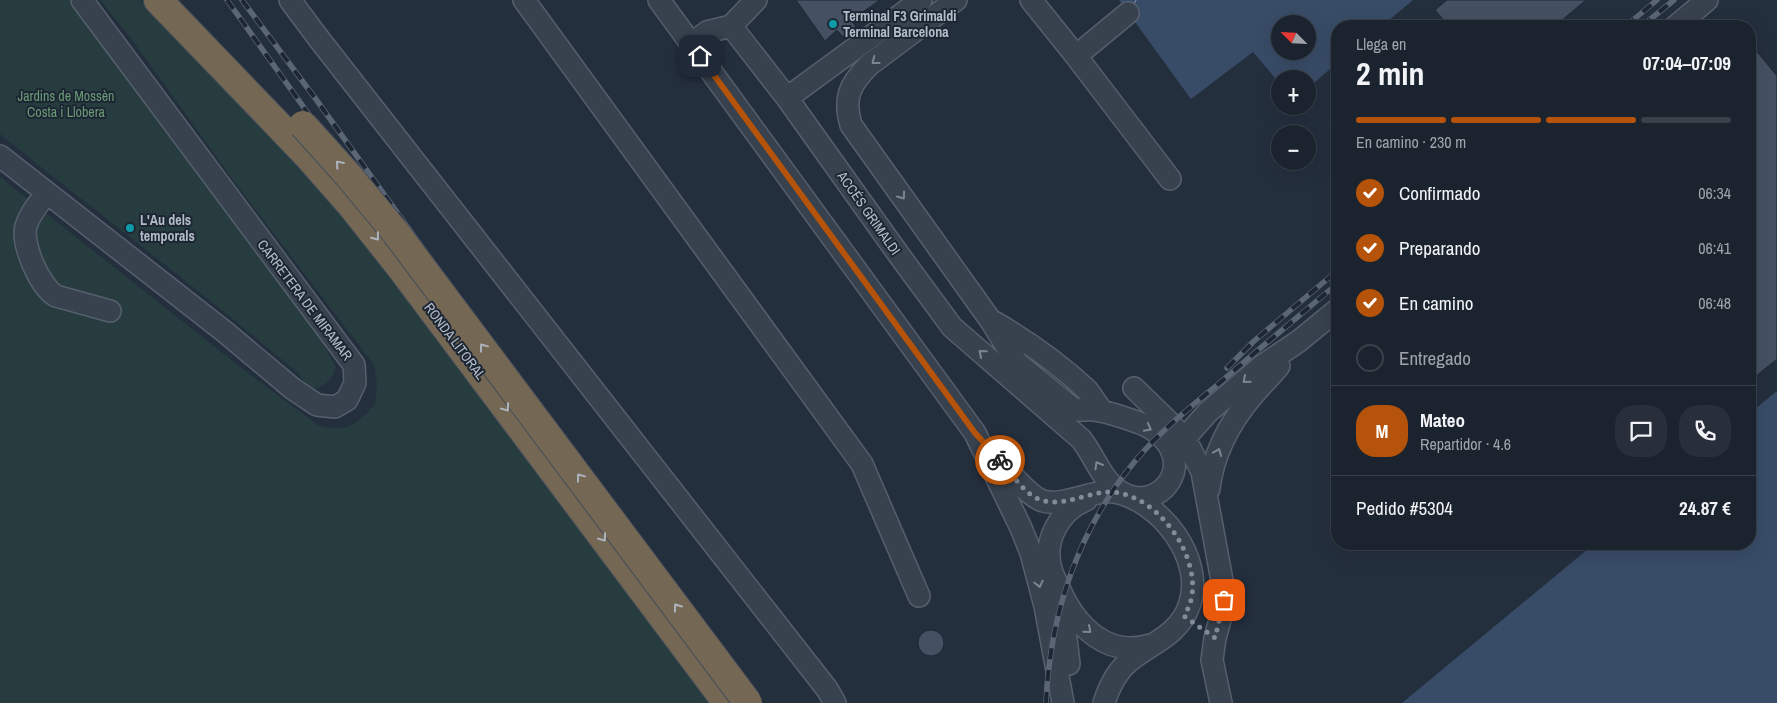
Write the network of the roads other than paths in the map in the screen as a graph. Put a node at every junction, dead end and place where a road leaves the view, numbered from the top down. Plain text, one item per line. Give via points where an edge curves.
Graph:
1 (82, 0) edge
2 (158, 0) edge
3 (182, 0) edge
4 (290, 0) edge
5 (524, 0) edge
6 (659, 0) edge
7 (756, 0) edge
8 (920, 0) edge
9 (956, 0) edge
10 (1031, 0) edge
11 (1707, 0) edge
12 (1128, 13) dead end
13 (1683, 20) edge
14 (731, 26) junction
15 (691, 44) junction
16 (1076, 56) junction
17 (787, 98) junction
18 (283, 116) junction
19 (0, 156) edge
20 (1170, 179) dead end
21 (47, 193) junction
22 (110, 311) dead end
23 (1331, 315) edge
24 (1299, 341) junction
25 (1134, 388) dead end
26 (975, 433) junction
27 (1184, 440) junction
28 (1002, 490) junction
29 (1098, 494) junction
30 (1132, 498) junction
31 (1207, 499) junction
32 (1051, 570) junction
33 (919, 596) dead end
34 (1064, 600) junction
35 (1184, 616) junction
36 (1215, 638) junction
37 (1157, 643) junction
38 (727, 703) edge
39 (748, 703) edge
40 (835, 703) edge
41 (1064, 703) edge
42 (1075, 703) edge
43 (1104, 703) edge
44 (1221, 703) edge

1 - 21 street, CARRETERA DE MIRAMAR via 354,365 355,383 347,400 335,407 317,406
2 - 18 highway, RONDA LITORAL
3 - 18 highway, RONDA LITORAL
4 - 40 street
5 - 33 street via 862,464
6 - 15 street
7 - 14 street
8 - 17 street
9 -> 30 street via 856,78 849,93 847,110 851,125 991,321 1017,363 1072,408 1103,411 1141,424 1154,430 1169,447 1175,459 1174,473 1152,496
10 - 16 street
11 - 13 street
12 - 16 street
14 - 15 street via 707,32
14 - 17 street, ACCÉS GRIMALDI
15 - 26 street
16 - 20 street
30 -> 17 street, ACCÉS GRIMALDI via 1107,479 1081,439 952,327
18 -> 38 highway, RONDA LITORAL
39 -> 18 highway, RONDA LITORAL, bridge via 396,233 348,175
19 - 21 street, CARRETERA DE MIRAMAR
21 - 22 street via 30,216 24,240 38,275 49,292 56,296
23 - 24 street
24 -> 27 street via 1262,366 1208,412
31 -> 24 street via 1215,459 1234,420
25 - 27 street
26 - 28 street
26 - 29 street via 1036,498 1055,502
27 - 31 street via 1202,472
28 - 32 street via 1034,528
28 -> 41 street via 1034,564
29 - 30 street via 1112,492
29 - 32 street via 1072,508 1058,523 1049,548
30 - 35 street via 1163,518 1186,554 1191,569 1192,594
31 - 36 street via 1222,573 1224,600
32 - 34 street
34 -> 37 street via 1084,628 1105,643 1129,648
34 - 42 street
35 - 36 street
35 - 37 street via 1172,632
36 - 44 street via 1212,660
37 - 43 street via 1123,667

